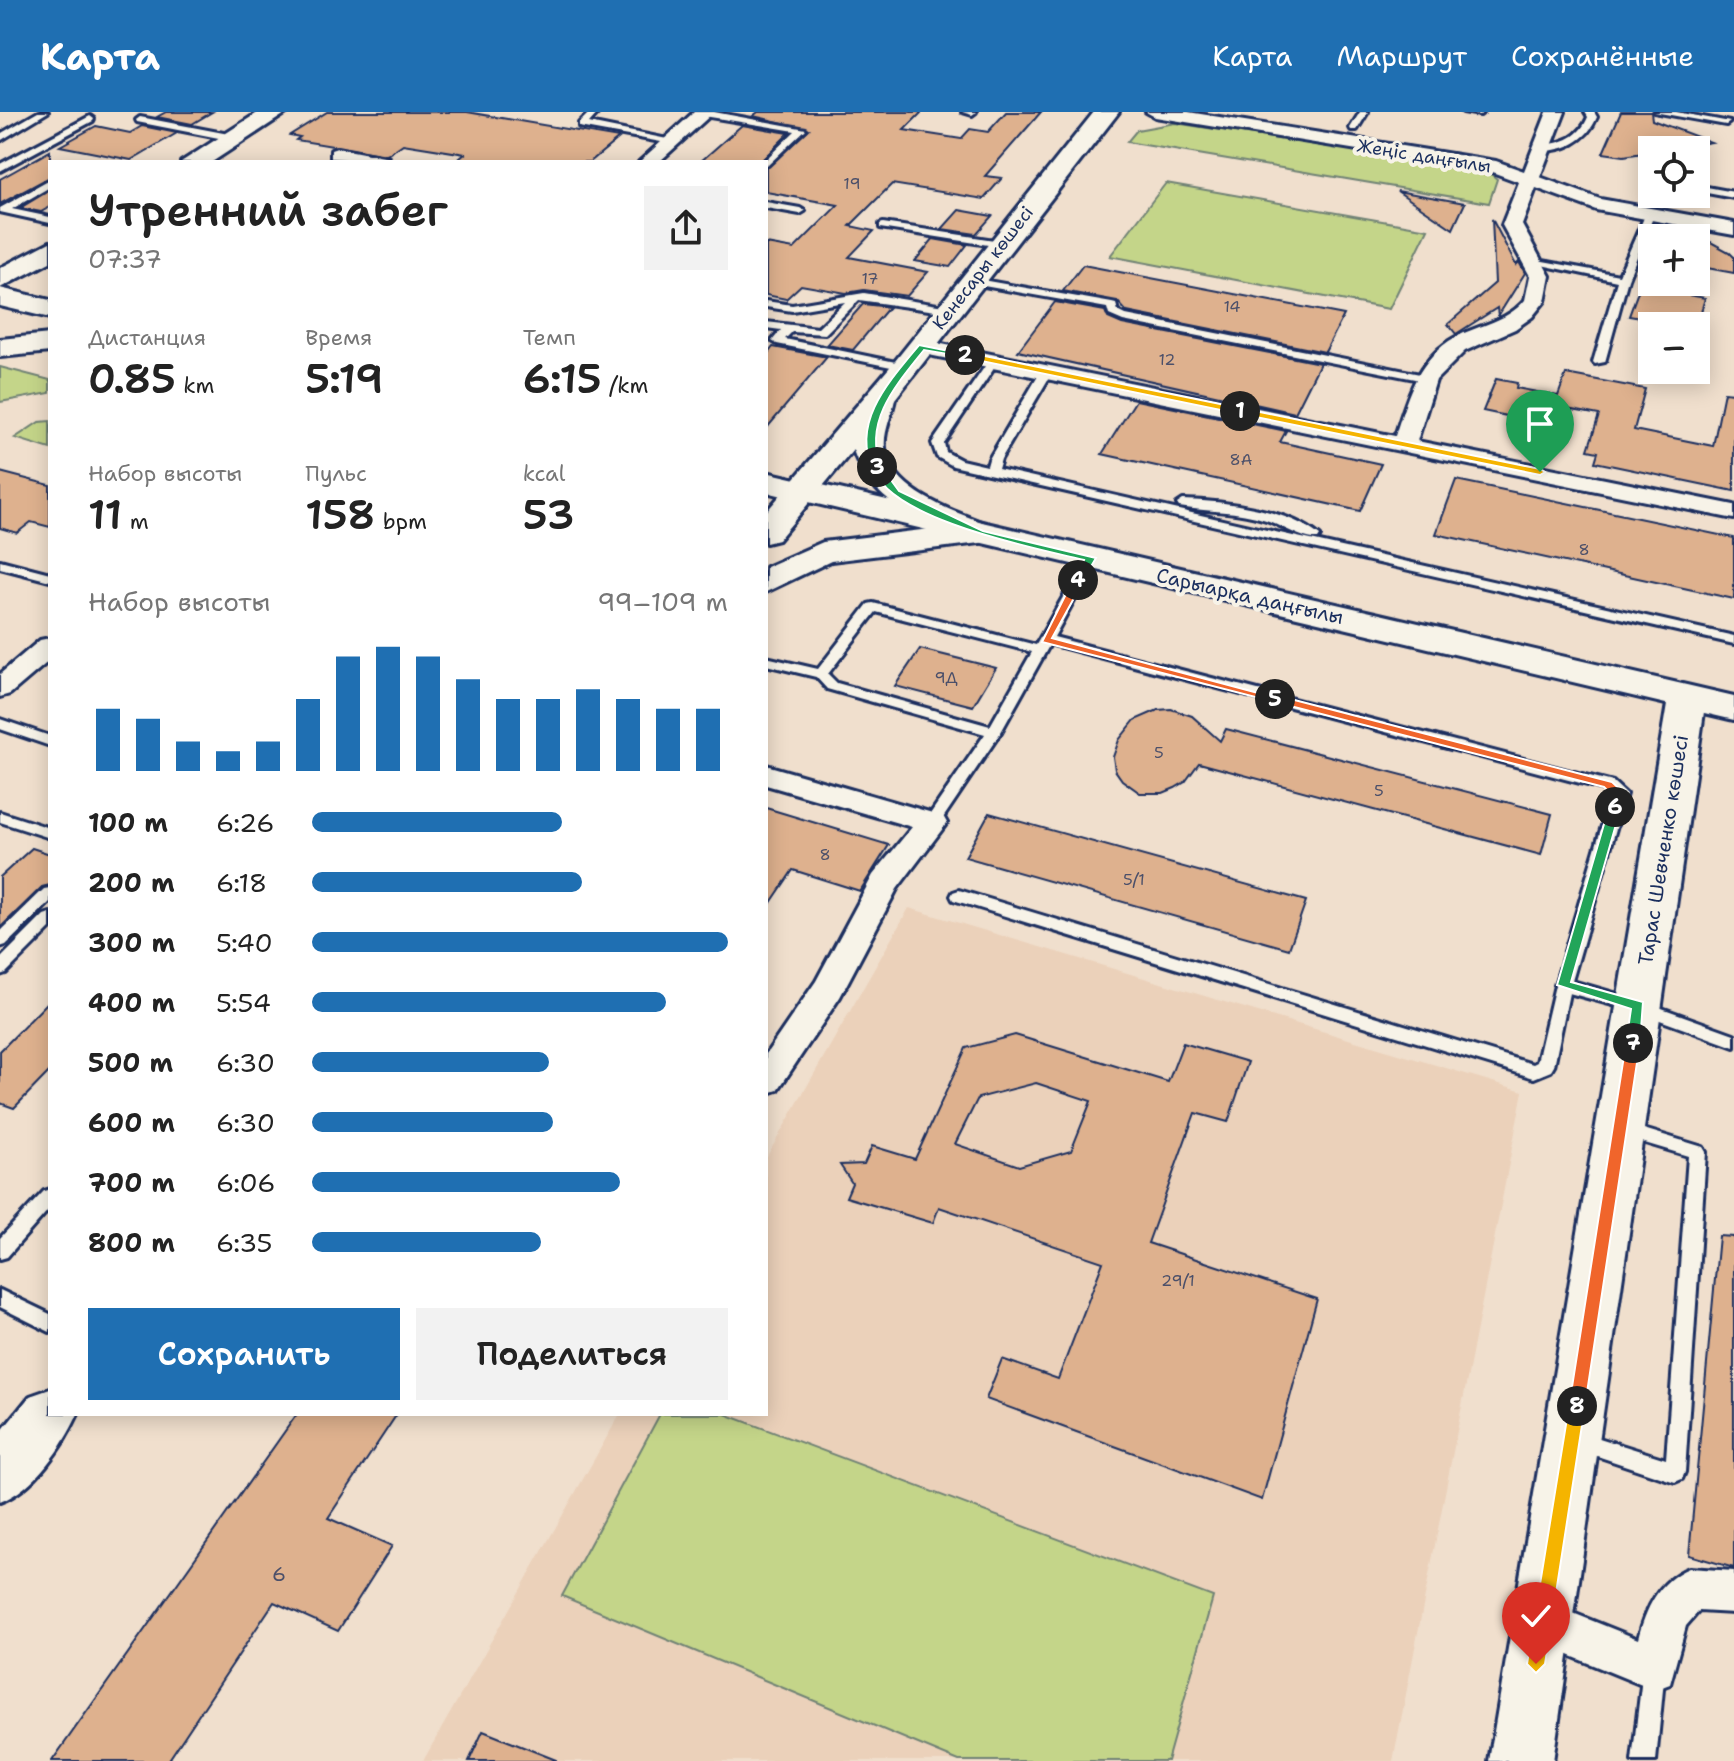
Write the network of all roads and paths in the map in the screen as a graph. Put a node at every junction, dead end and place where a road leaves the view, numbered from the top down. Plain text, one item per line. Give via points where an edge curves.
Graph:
1 (44, 112) edge
2 (276, 112) edge
3 (595, 112) edge
4 (1107, 112) edge
5 (1155, 112) edge
6 (1250, 112) edge
7 (1467, 112) edge
8 (1480, 112) edge
9 (1556, 112) edge
10 (1589, 112) edge
11 (1658, 112) edge
12 (704, 113) edge
13 (90, 119) dead end
14 (140, 120) dead end
15 (1359, 120) edge
16 (1726, 122) dead end
17 (0, 138) edge
18 (234, 138) junction
19 (672, 141) junction
20 (337, 154) dead end
21 (197, 160) edge
22 (371, 160) edge
23 (650, 160) edge
24 (768, 162) edge
25 (1534, 163) junction
26 (0, 168) edge
27 (48, 184) edge
28 (1710, 191) edge
29 (1734, 195) edge
30 (768, 205) edge
31 (800, 211) dead end
32 (1649, 215) junction
33 (48, 220) edge
34 (883, 226) dead end
35 (1734, 229) edge
36 (48, 243) edge
37 (1001, 244) junction
38 (48, 251) edge
39 (0, 257) edge
40 (1532, 262) junction
41 (1623, 279) junction
42 (0, 280) edge
43 (971, 281) junction
44 (0, 297) edge
45 (856, 297) junction
46 (768, 304) edge
47 (48, 309) edge
48 (950, 310) junction
49 (768, 325) edge
50 (789, 328) junction
51 (777, 341) junction
52 (48, 343) edge
53 (0, 348) edge
54 (768, 351) edge
55 (914, 357) junction
56 (994, 361) junction
57 (1599, 362) dead end
58 (1047, 371) junction
59 (1425, 378) junction
60 (881, 397) junction
61 (1404, 445) junction
62 (992, 471) junction
63 (768, 482) edge
64 (804, 491) junction
65 (1734, 512) edge
66 (768, 531) edge
67 (980, 533) junction
68 (1091, 558) junction
69 (0, 564) edge
70 (48, 576) edge
71 (768, 580) edge
72 (1046, 639) junction
73 (1734, 640) edge
74 (48, 648) edge
75 (768, 661) edge
76 (821, 674) junction
77 (0, 688) edge
78 (1687, 698) junction
79 (1734, 708) edge
80 (0, 724) edge
81 (994, 732) junction
82 (48, 740) edge
83 (768, 776) edge
84 (0, 817) edge
85 (932, 823) junction
86 (48, 832) edge
87 (48, 895) edge
88 (959, 896) dead end
89 (48, 921) edge
90 (0, 941) edge
91 (0, 969) edge
92 (1563, 985) junction
93 (1639, 1006) junction
94 (1734, 1041) edge
95 (768, 1078) edge
96 (1620, 1129) junction
97 (48, 1198) edge
98 (0, 1251) edge
99 (0, 1298) edge
100 (48, 1323) edge
101 (48, 1416) edge
102 (1572, 1438) junction
103 (0, 1476) edge
104 (1734, 1592) edge
105 (1543, 1623) junction
106 (1654, 1668) junction
107 (1521, 1761) edge
108 (1644, 1761) edge

1 - 17 lane
2 - 18 main road
3 - 19 lane via 582,125
4 - 37 main road, Кенесары көшесі
5 - 25 street, Жеңіс даңғылы via 1496,167
6 - 15 street, Жеңіс даңғылы
7 - 8 lane
9 - 25 street
10 - 25 lane via 1593,117 1588,133
11 - 16 lane
12 - 19 street
12 - 24 lane via 802,129
13 - 26 lane
14 - 18 lane
15 - 25 street, Жеңіс даңғылы via 1502,151
18 - 21 main road
19 - 23 street
20 - 22 street
25 - 32 street, Жеңіс даңғылы via 1566,195
25 - 40 street via 1512,225
27 - 33 lane via 3,210
28 - 29 lane
30 - 31 lane
32 - 35 street, Жеңіс даңғылы
32 - 41 lane
34 - 37 lane
36 - 39 main road
37 - 43 main road, Кенесары көшесі
38 - 42 main road
40 - 41 lane
40 - 59 street via 1540,276 1539,288 1525,313 1457,346
41 - 57 lane
43 - 48 main road, Кенесары көшесі
43 - 59 lane via 1112,306 1123,318
44 - 47 main road
45 - 46 lane via 792,308
45 - 48 lane
45 - 50 lane via 821,332
48 - 55 main road, Кенесары көшесі
49 - 50 lane
50 - 51 lane
51 - 54 lane
51 - 55 lane
52 - 53 main road
55 - 56 street
55 - 60 main road, Кенесары көшесі
56 - 58 street
56 - 62 lane via 938,443 941,454 957,463
58 - 61 street
58 - 62 lane
59 - 61 street
60 - 64 main road, Кенесары көшесі
60 - 67 main road via 869,447 879,472 896,493
61 - 65 street
62 - 73 lane
63 - 64 main road, Сарыарқа даңғылы
64 - 66 main road, Кенесары көшесі
64 - 67 main road, Сарыарқа даңғылы
67 - 68 main road, Сарыарқа даңғылы
67 - 71 main road via 823,552
68 - 72 lane
68 - 78 main road, Сарыарқа даңғылы
69 - 70 lane
72 - 76 lane via 1040,650 873,607
72 - 81 lane
72 - 92 lane via 1616,789 1619,794
74 - 77 street
75 - 76 lane
76 - 81 lane via 832,686
78 - 79 main road, Сарыарқа даңғылы
78 - 93 main road, Тарас Шевченко көшесі
80 - 82 lane
81 - 85 lane
83 - 85 street
84 - 86 lane
85 - 95 street via 884,883 828,988
87 - 90 lane
88 - 92 lane via 1534,1071 1545,1066
89 - 91 lane
92 - 93 lane
93 - 94 lane
93 - 96 main road, Тарас Шевченко көшесі
96 - 102 main road, Тарас Шевченко көшесі
96 - 102 lane via 1697,1152 1675,1472
97 - 98 lane
99 - 100 lane
101 - 103 main road
102 - 105 main road, Тарас Шевченко көшесі
104 - 106 street via 1689,1589 1666,1616
105 - 106 street
105 - 107 main road, Тарас Шевченко көшесі
106 - 108 lane

